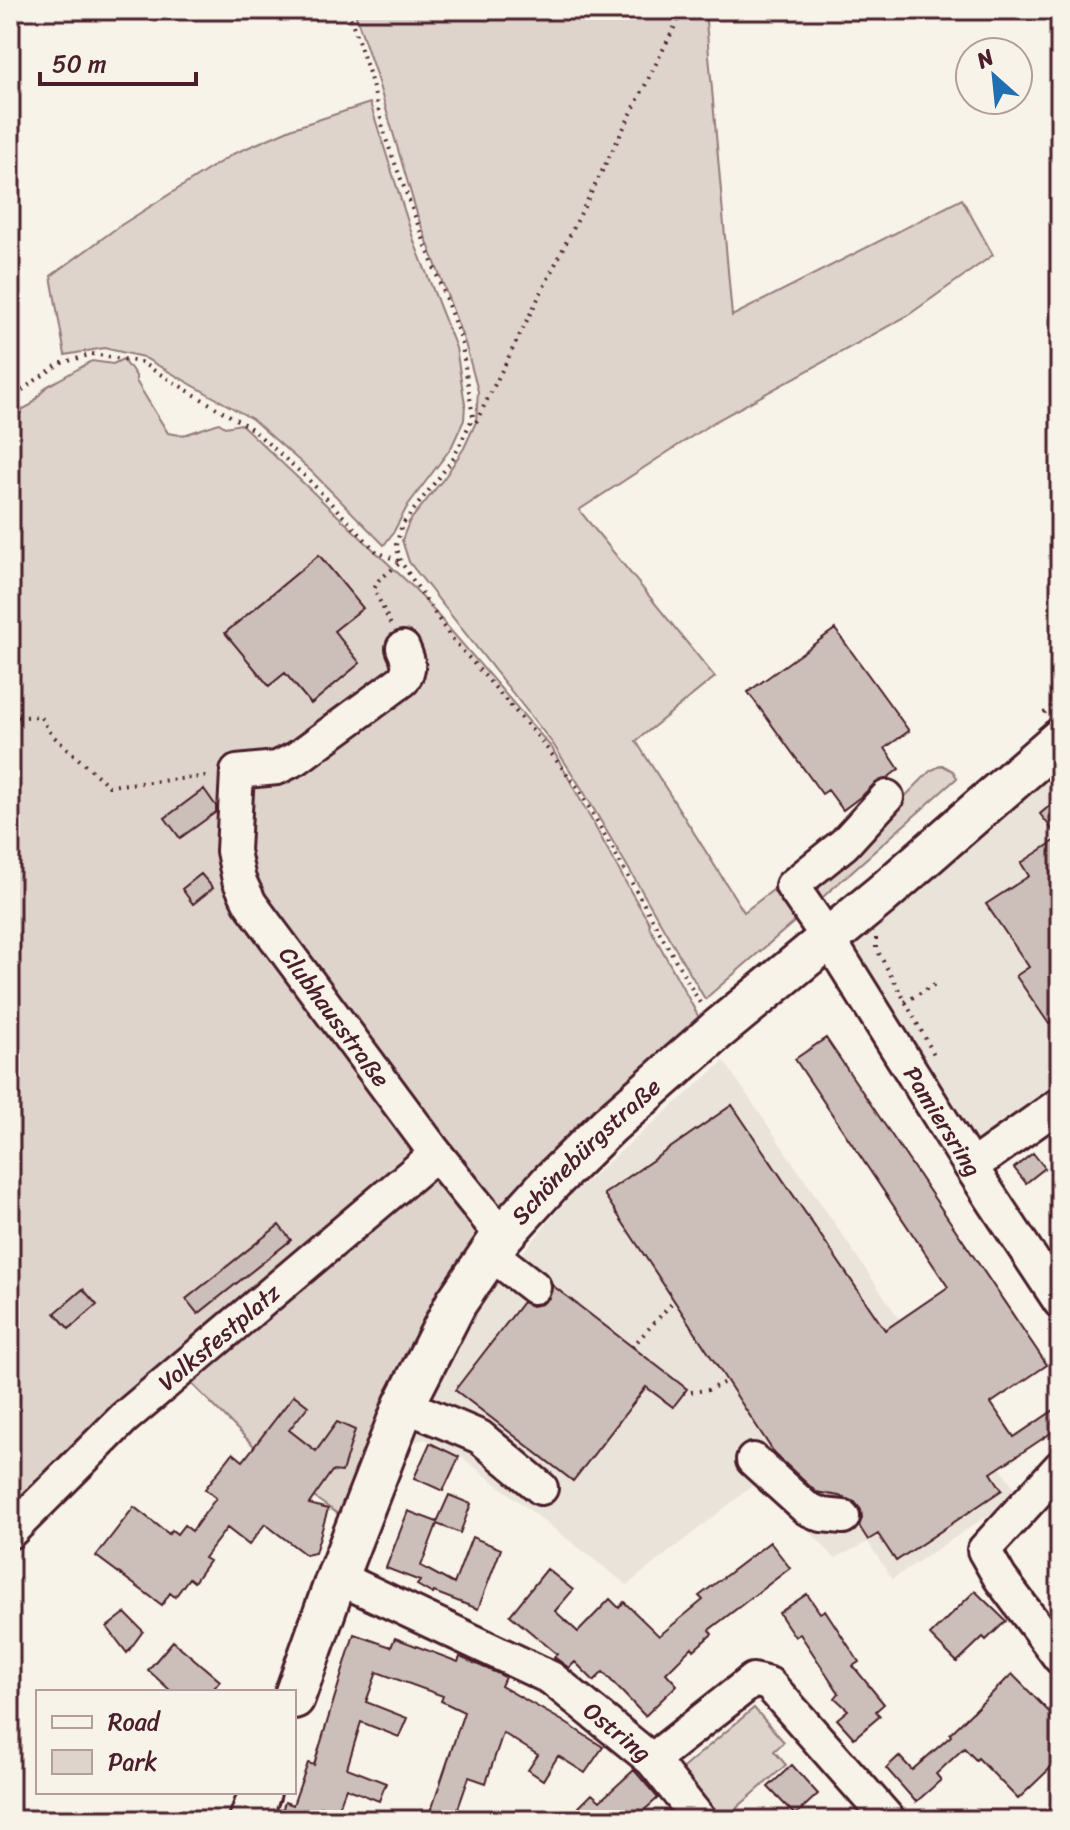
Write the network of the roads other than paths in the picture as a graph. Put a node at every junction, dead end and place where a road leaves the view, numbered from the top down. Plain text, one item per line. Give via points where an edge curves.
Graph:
1 (399, 640) road end
2 (1060, 739) edge
3 (887, 797) dead end
4 (828, 938) junction
5 (1060, 1104) edge
6 (436, 1154) junction
7 (971, 1167) junction
8 (496, 1244) junction
9 (534, 1287) dead end
10 (1060, 1302) edge
11 (404, 1405) junction
12 (753, 1460) dead end
13 (1060, 1467) edge
14 (541, 1488) dead end
15 (843, 1517) dead end
16 (10, 1532) edge
17 (337, 1577) junction
18 (1060, 1658) edge
19 (296, 1692) edge
20 (652, 1760) junction
21 (259, 1794) edge
22 (250, 1820) edge
23 (700, 1820) edge
24 (889, 1820) edge

1 - 6 street, Clubhausstraße via 408,660 403,680 297,758 277,768 237,772 233,851 250,903
2 - 4 main road, Schönebürgstraße
3 - 4 street, Pamiersring via 844,844 792,886
4 - 7 street, Pamiersring
4 - 8 main road, Schönebürgstraße via 609,1125
5 - 7 street
6 - 8 street, Clubhausstraße
6 - 16 street, Volksfestplatz via 124,1418
7 - 10 street, Pamiersring
8 - 9 street, Clubhausstraße
8 - 11 main road, Schönebürgstraße via 456,1303
11 - 14 street via 480,1437
11 - 17 main road, Schönebürgstraße
12 - 15 street via 806,1508
13 - 18 street via 984,1550
17 - 19 main road, Schönebürgstraße
17 - 20 street, Ostring via 551,1678
20 - 23 street
20 - 24 street, Ostring via 753,1680 769,1684
21 - 22 main road

